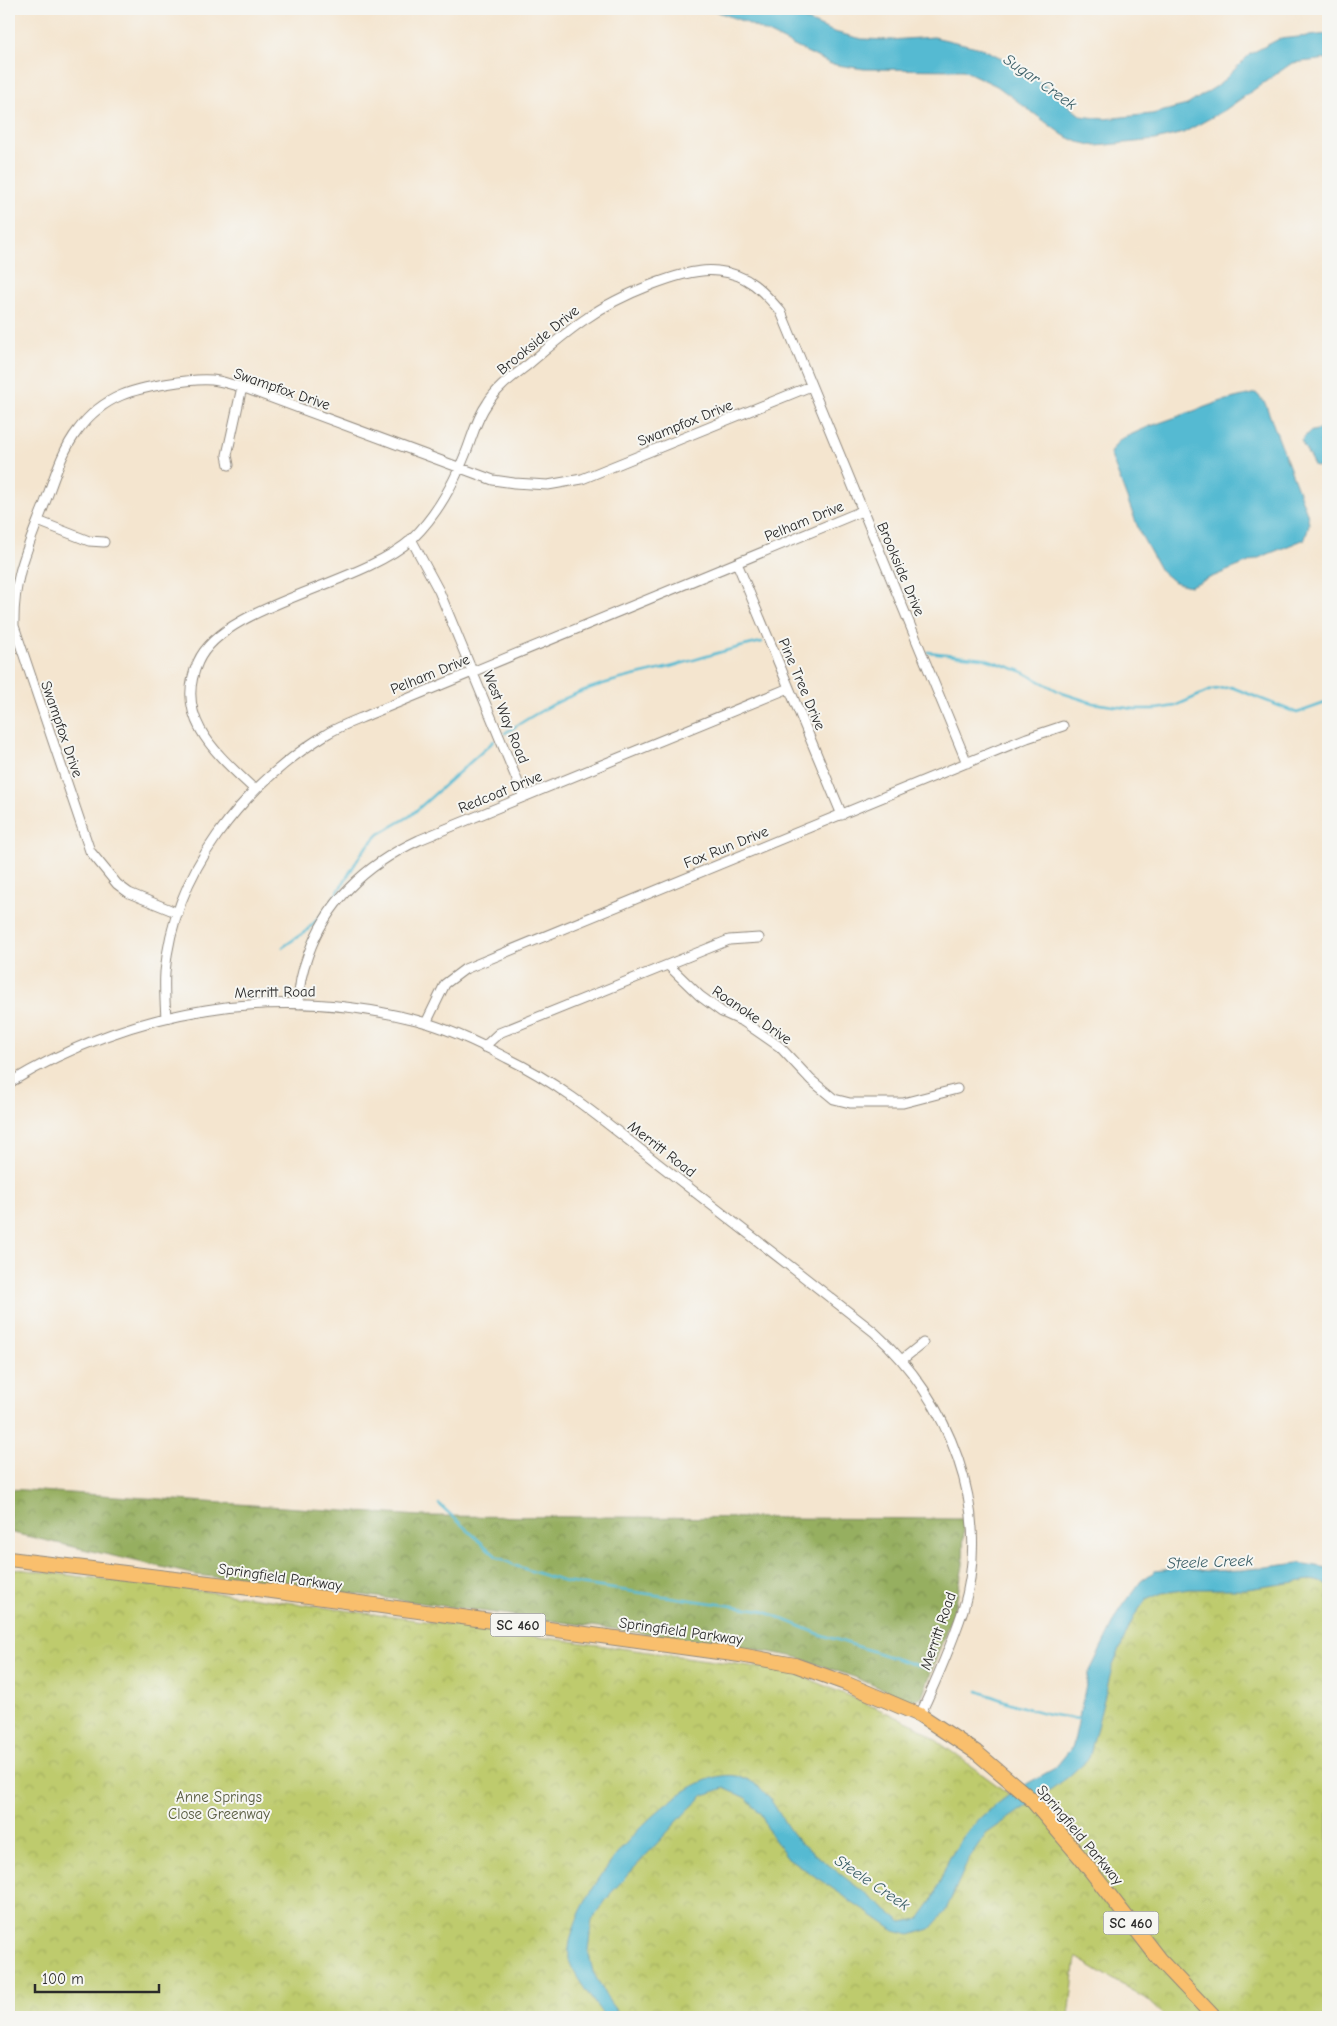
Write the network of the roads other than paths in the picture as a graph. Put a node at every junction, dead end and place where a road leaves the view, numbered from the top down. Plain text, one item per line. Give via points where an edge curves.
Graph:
1 (811, 386) junction
2 (242, 387) junction
3 (229, 465) dead end
4 (458, 468) junction
5 (862, 512) junction
6 (38, 521) junction
7 (411, 540) junction
8 (104, 542) dead end
9 (737, 563) junction
10 (472, 672) junction
11 (789, 688) junction
12 (1063, 726) dead end
13 (967, 763) junction
14 (254, 789) junction
15 (524, 797) junction
16 (842, 815) junction
17 (178, 913) junction
18 (759, 938) dead end
19 (668, 965) junction
20 (299, 1004) junction
21 (166, 1018) junction
22 (426, 1024) junction
23 (484, 1047) junction
24 (9, 1083) edge
25 (957, 1089) dead end
26 (923, 1343) dead end
27 (903, 1359) junction
28 (9, 1559) edge
29 (920, 1715) junction
30 (1214, 2017) edge

1 - 4 street, Swampfox Drive via 582,479 514,484
1 - 4 street, Brookside Drive via 781,312 764,292 738,275 692,271 588,316 503,385 481,412
1 - 5 street, Brookside Drive
2 - 3 street via 227,454
2 - 4 street, Swampfox Drive
2 - 6 street, Swampfox Drive via 212,380 188,381 122,394 94,412 66,448
4 - 7 street, Brookside Drive via 436,512
5 - 9 street, Pelham Drive
5 - 13 street, Brookside Drive
6 - 8 street via 88,540
6 - 17 street, Swampfox Drive via 17,579 13,600 14,626 90,851 129,893
7 - 10 street, West Way Road via 439,591
7 - 14 street, Brookside Drive via 367,568 227,628 206,649 198,662 191,694 192,710 198,726 216,752
9 - 10 street, Pelham Drive
9 - 11 street, Pine Tree Drive
10 - 14 street, Pelham Drive via 326,734
10 - 15 street, West Way Road
11 - 15 street, Redcoat Drive
11 - 16 street, Pine Tree Drive
12 - 13 street, Fox Run Drive
13 - 16 street, Fox Run Drive
14 - 17 street, Pelham Drive via 209,845
15 - 20 street, Redcoat Drive via 400,849 355,881 335,904 312,945 300,983
16 - 22 street, Fox Run Drive via 465,969 445,984
17 - 21 street, Pelham Drive via 165,972
18 - 19 street via 729,940
19 - 23 street via 499,1033
19 - 25 street, Roanoke Drive via 715,1007 780,1047 834,1099 850,1103 903,1103
20 - 21 street, Merritt Road via 230,1007
20 - 22 street, Merritt Road via 345,1006
21 - 24 street, Merritt Road via 103,1036
22 - 23 street, Merritt Road
23 - 27 street, Merritt Road via 537,1075 583,1106 868,1327
26 - 27 street
27 - 29 street, Merritt Road via 924,1388 948,1432 966,1490 971,1538 970,1572 963,1608
28 - 29 main road, Springfield Parkway / SC 460 via 250,1588 740,1655 795,1665
29 - 30 main road, Springfield Parkway / SC 460 via 976,1752 1026,1794 1159,1959

